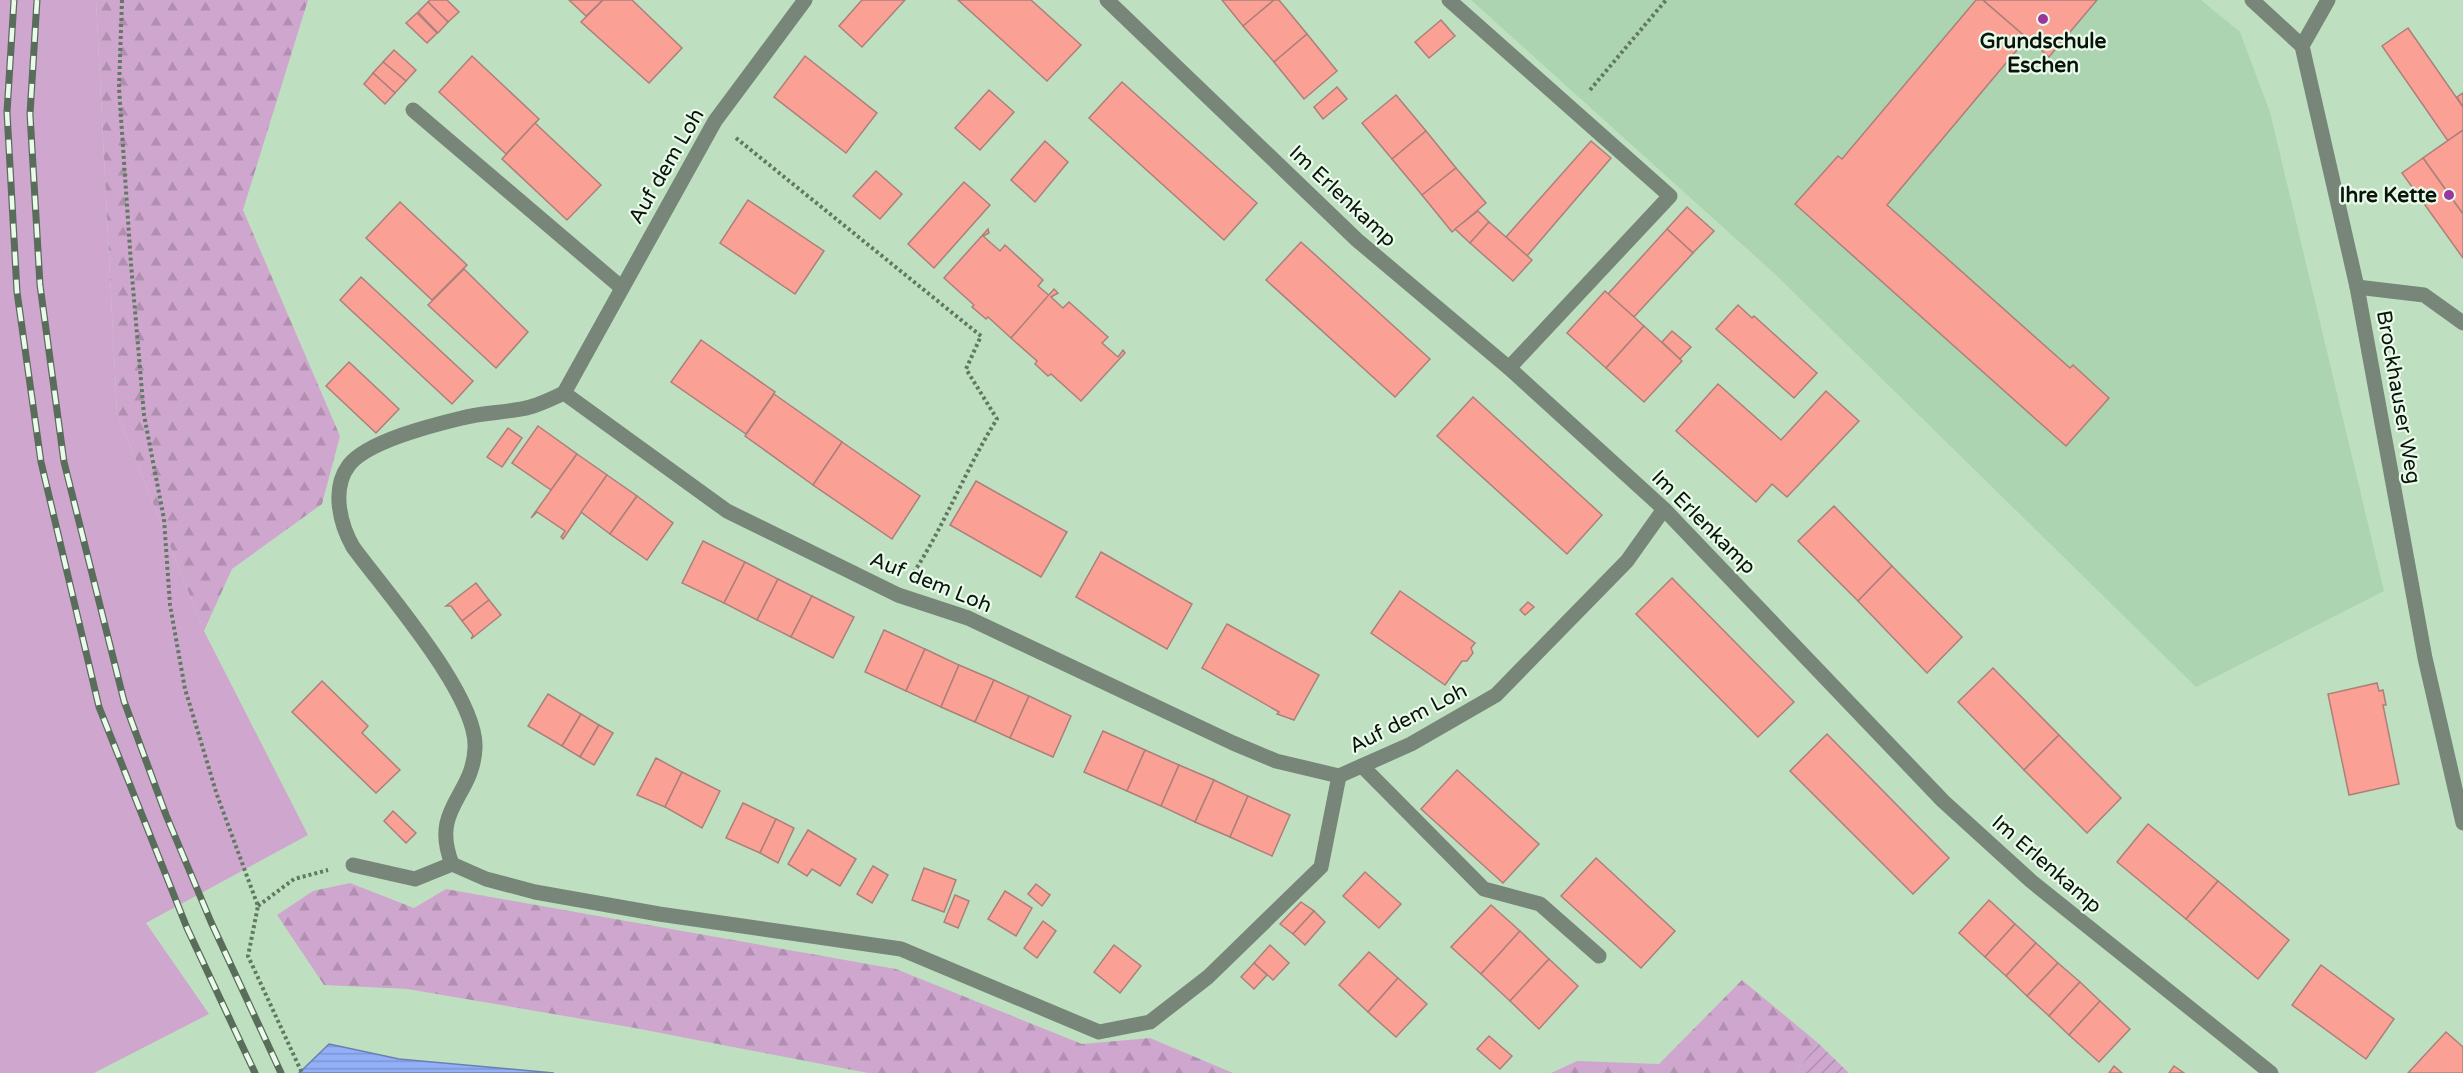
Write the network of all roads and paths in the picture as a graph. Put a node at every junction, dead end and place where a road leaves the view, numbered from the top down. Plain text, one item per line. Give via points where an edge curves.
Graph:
1 (122, 0) edge
2 (805, 0) edge
3 (1107, 0) edge
4 (1449, 0) edge
5 (1666, 0) edge
6 (2252, 0) edge
7 (2328, 0) edge
8 (2302, 46) junction
9 (413, 110) dead end
10 (1572, 111) junction
11 (715, 121) junction
12 (2357, 287) junction
13 (622, 288) junction
14 (2463, 322) edge
15 (1509, 368) junction
16 (564, 393) junction
17 (1665, 509) junction
18 (931, 545) dead end
19 (1362, 765) junction
20 (1339, 776) junction
21 (2463, 823) edge
22 (452, 864) junction
23 (353, 865) joint
24 (258, 906) junction
25 (1599, 956) dead end
26 (302, 1073) edge
27 (2271, 1073) edge

1 - 24 path via 119,88 131,264 144,415 164,519 170,605 185,689 217,795
2 - 11 street, Auf dem Loh
3 - 15 street, Im Erlenkamp via 1357,240
4 - 10 street
5 - 10 path
6 - 8 street
7 - 8 street
8 - 12 street, Brockhauser Weg
9 - 13 street
10 - 15 street via 1670,196
11 - 13 street, Auf dem Loh
11 - 18 path via 981,336 966,369 997,419 977,450
12 - 14 street via 2424,295
12 - 21 street, Brockhauser Weg via 2425,658
13 - 16 street, Auf dem Loh
15 - 17 street, Im Erlenkamp
16 - 20 street, Auf dem Loh via 727,511 898,595 968,618 1255,752
16 - 22 street via 531,407 463,417 385,442 362,453 349,466 342,481 342,529 440,663 474,730 474,762 444,832
17 - 19 street, Auf dem Loh via 1628,561 1496,695 1411,744
17 - 27 street, Im Erlenkamp via 1952,809 2031,882
19 - 20 street, Auf dem Loh
19 - 25 street via 1484,889 1540,904
20 - 22 street via 1321,867 1208,977 1150,1022 1099,1032 901,949 534,892 486,879
22 - 23 street via 415,879
23 - 24 path via 294,879
24 - 26 path via 248,956

